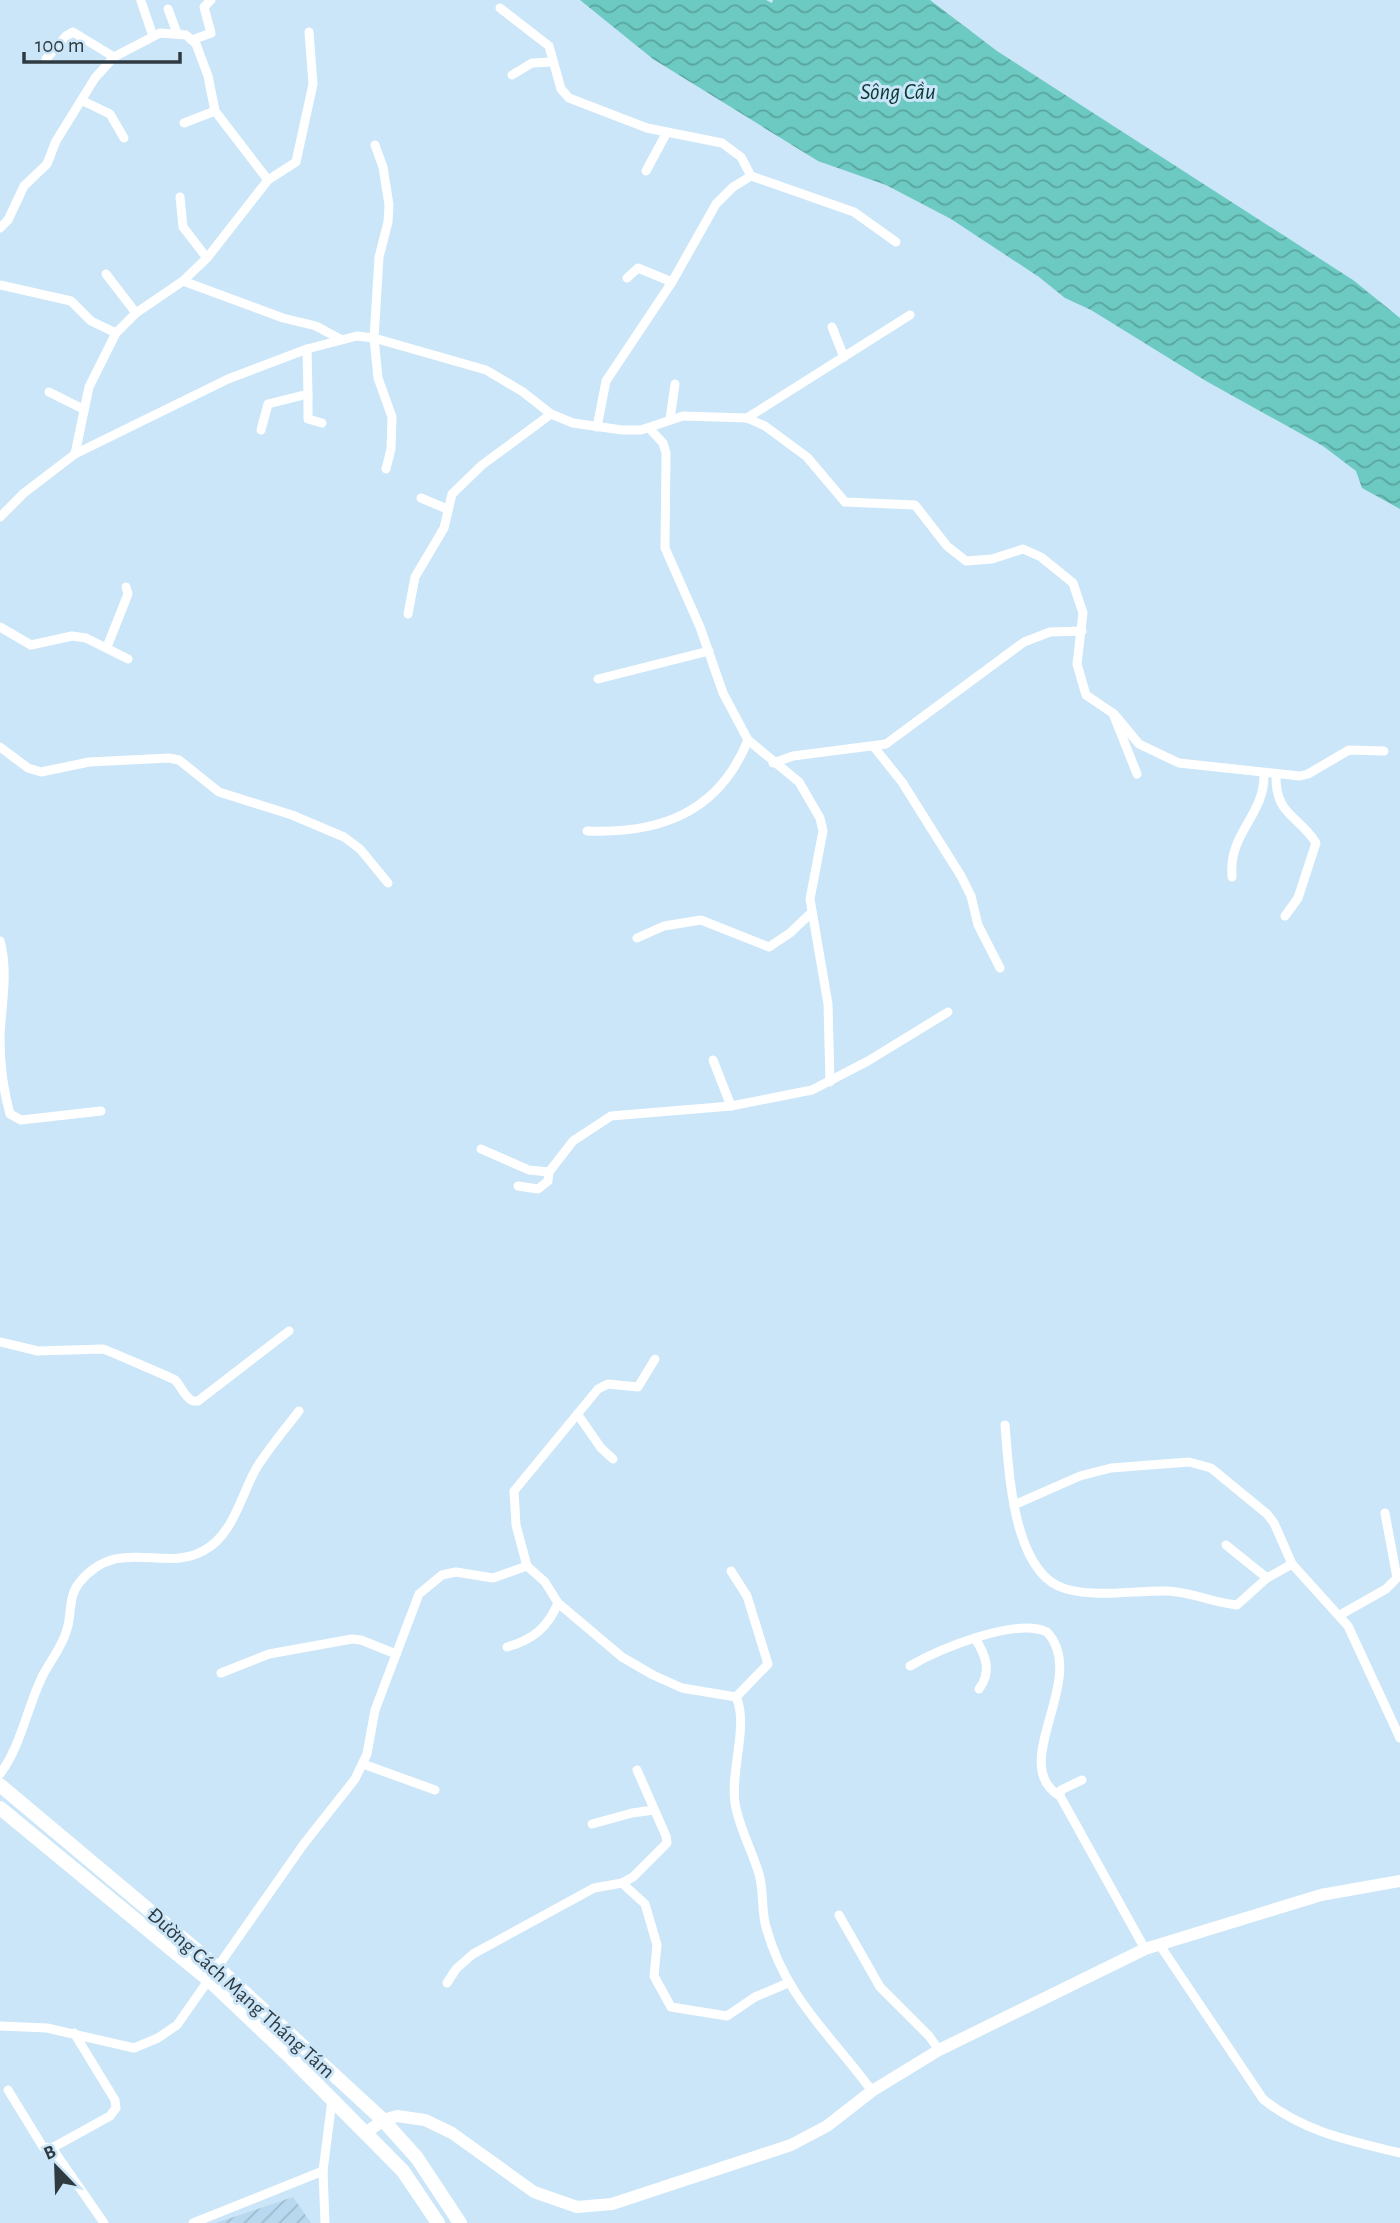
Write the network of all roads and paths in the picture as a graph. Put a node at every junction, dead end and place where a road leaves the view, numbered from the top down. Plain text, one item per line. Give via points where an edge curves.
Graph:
1 (211, 0) edge
2 (141, 1) edge
3 (500, 8) dead end
4 (168, 9) dead end
5 (309, 32) dead end
6 (177, 33) junction
7 (153, 36) junction
8 (191, 40) junction
9 (114, 57) junction
10 (46, 59) dead end
11 (553, 62) junction
12 (512, 75) dead end
13 (83, 101) junction
14 (215, 111) junction
15 (184, 123) dead end
16 (667, 132) junction
17 (124, 138) dead end
18 (374, 145) dead end
19 (646, 171) dead end
20 (751, 176) junction
21 (268, 180) junction
22 (180, 197) dead end
23 (0, 228) edge
24 (896, 242) dead end
25 (207, 258) junction
26 (106, 274) dead end
27 (627, 278) dead end
28 (183, 281) junction
29 (672, 282) junction
30 (0, 285) edge
31 (136, 313) junction
32 (910, 315) dead end
33 (832, 327) dead end
34 (116, 333) junction
35 (374, 338) junction
36 (340, 339) junction
37 (306, 349) junction
38 (844, 357) junction
39 (675, 384) dead end
40 (48, 391) dead end
41 (308, 394) junction
42 (83, 409) junction
43 (551, 414) junction
44 (747, 418) junction
45 (670, 419) junction
46 (322, 423) dead end
47 (597, 428) junction
48 (649, 428) junction
49 (261, 430) dead end
50 (75, 454) junction
51 (386, 469) dead end
52 (421, 498) dead end
53 (447, 509) junction
54 (0, 517) edge
55 (126, 586) dead end
56 (408, 614) dead end
57 (0, 627) edge
58 (1082, 631) junction
59 (107, 647) junction
60 (709, 651) junction
61 (128, 659) dead end
62 (598, 679) dead end
63 (1114, 715) junction
64 (748, 740) junction
65 (0, 747) edge
66 (874, 747) junction
67 (1384, 751) dead end
68 (773, 764) junction
69 (1137, 774) dead end
70 (1264, 774) junction
71 (1276, 775) junction
72 (587, 831) dead end
73 (1232, 877) dead end
74 (388, 883) dead end
75 (812, 912) junction
76 (1285, 916) dead end
77 (637, 938) dead end
78 (0, 941) edge
79 (1000, 968) dead end
80 (947, 1012) dead end
81 (713, 1060) dead end
82 (830, 1082) junction
83 (731, 1106) junction
84 (101, 1111) dead end
85 (481, 1149) dead end
86 (549, 1172) junction
87 (518, 1186) dead end
88 (289, 1331) dead end
89 (0, 1342) edge
90 (655, 1359) dead end
91 (299, 1412) dead end
92 (578, 1415) junction
93 (1004, 1425) dead end
94 (613, 1459) dead end
95 (1014, 1505) junction
96 (1385, 1513) dead end
97 (1226, 1545) dead end
98 (1292, 1564) junction
99 (527, 1566) junction
100 (731, 1571) dead end
101 (1266, 1578) junction
102 (558, 1603) junction
103 (1340, 1615) junction
104 (976, 1640) junction
105 (507, 1647) dead end
106 (396, 1654) junction
107 (910, 1666) dead end
108 (221, 1673) dead end
109 (978, 1689) dead end
110 (736, 1697) junction
111 (1400, 1738) edge
112 (363, 1764) junction
113 (637, 1770) dead end
114 (0, 1774) edge
115 (1082, 1780) dead end
116 (0, 1785) edge
117 (435, 1790) dead end
118 (1060, 1796) junction
119 (0, 1808) edge
120 (654, 1810) junction
121 (592, 1824) dead end
122 (1400, 1881) edge
123 (622, 1883) junction
124 (839, 1915) dead end
125 (1159, 1944) junction
126 (1145, 1949) junction
127 (218, 1968) junction
128 (210, 1981) junction
129 (447, 1983) dead end
130 (788, 1983) junction
131 (0, 2026) edge
132 (75, 2033) junction
133 (939, 2050) junction
134 (8, 2090) dead end
135 (872, 2091) junction
136 (332, 2100) junction
137 (383, 2120) junction
138 (366, 2133) junction
139 (52, 2148) junction
140 (1400, 2153) edge
141 (323, 2171) junction
142 (104, 2223) edge
143 (193, 2223) edge
144 (326, 2223) edge
145 (438, 2223) edge
146 (460, 2223) edge

1 - 8 street via 204,7 211,33
2 - 7 street
3 - 11 street via 540,36 549,46
4 - 6 street
5 - 21 street via 313,84 299,155 290,167
6 - 7 street
6 - 8 street
7 - 9 street
8 - 14 street via 205,68
9 - 10 street via 73,32
9 - 13 street
11 - 12 street via 532,64
11 - 16 street via 561,89 569,98
13 - 17 street via 110,114
13 - 23 street via 56,141 47,164 24,186
14 - 15 street
14 - 21 street
16 - 19 street
16 - 20 street via 722,143 741,157
18 - 35 street via 383,167 388,222 379,257
20 - 24 street via 854,212
20 - 29 street via 716,204
21 - 25 street
22 - 25 street via 183,227
25 - 28 street
26 - 31 street
27 - 29 street via 645,268
28 - 31 street
28 - 36 street via 316,326
29 - 47 street via 606,381
30 - 34 street via 71,301 91,321
31 - 34 street
32 - 38 street
33 - 38 street
34 - 42 street via 97,367
35 - 36 street
35 - 43 street via 485,370
35 - 51 street via 377,378 392,417
36 - 37 street
37 - 41 street
37 - 50 street via 228,379
38 - 44 street
39 - 45 street
40 - 42 street
41 - 46 street via 308,419
41 - 49 street via 268,404
42 - 50 street
43 - 47 street
43 - 53 street via 460,483
44 - 45 street
44 - 58 street via 807,457 845,502 915,505 947,546 966,561 1023,549 1041,557 1077,590
45 - 48 street
47 - 48 street
48 - 60 street via 666,453 667,556
50 - 54 street
52 - 53 street
53 - 56 street via 439,539 415,577
55 - 59 street via 128,594
57 - 59 street via 31,645 72,636
58 - 63 street via 1077,664 1081,686 1092,702
58 - 66 street via 1050,632 1024,642 886,744
59 - 61 street
60 - 62 street
60 - 64 street via 723,693
63 - 69 street
63 - 70 street via 1139,744 1165,758
64 - 68 street
64 - 72 street via 727,779 676,820 614,832
65 - 74 street via 41,772 89,762 179,760 219,792 344,837
66 - 68 street via 840,748
66 - 79 street via 902,782 961,876
67 - 71 street via 1349,750 1308,774
68 - 75 street via 799,782 820,818 823,831 811,890
70 - 71 street
70 - 73 street via 1264,791 1231,850
71 - 76 street via 1277,796 1283,807 1316,843 1298,898
75 - 77 street via 769,947 701,920 664,926
75 - 82 street via 828,1004
78 - 84 street via 6,993 1,1059 10,1114 22,1120
80 - 82 street
81 - 83 street
82 - 83 street
83 - 86 street via 611,1116 573,1141
85 - 86 street via 529,1170
86 - 87 street via 548,1181 538,1189
88 - 89 street via 198,1401 167,1375 103,1349 38,1351
90 - 92 street via 638,1387 603,1386
91 - 114 street via 256,1469 239,1508 203,1551 188,1556 108,1560 77,1585 67,1632
92 - 94 street
92 - 99 street via 514,1491 516,1525
93 - 95 street
95 - 98 street via 1080,1476 1111,1468 1200,1463 1267,1514
95 - 101 street via 1029,1550 1046,1577 1064,1588 1117,1594 1168,1591 1237,1605
96 - 103 street via 1397,1578
97 - 101 street
98 - 101 street
98 - 103 street
99 - 102 street via 545,1582
99 - 106 street via 493,1578 456,1572 429,1583 419,1594
100 - 110 street via 747,1596 768,1664
102 - 105 street via 537,1633
102 - 110 street via 622,1657 653,1675 682,1688
103 - 111 street
104 - 107 street
104 - 109 street via 987,1674
104 - 118 street via 1024,1626 1037,1627 1052,1637 1059,1657 1057,1694 1041,1766 1052,1791
106 - 108 street via 352,1639 269,1654
106 - 112 street via 375,1710
110 - 130 street via 740,1722 735,1804 760,1876 766,1926
112 - 117 street
112 - 127 street
113 - 120 street
115 - 118 street via 1061,1790
116 - 127 main road, Đường Cách Mạng Tháng Tám
118 - 126 street
119 - 128 main road, Đường Cách Mạng Tháng Tám
120 - 121 street
120 - 123 street via 667,1843
122 - 125 main road via 1321,1895
123 - 129 street via 594,1888 494,1940 456,1969
123 - 130 street via 645,1904 656,1939 654,1976 671,2007 727,2016 751,1999
124 - 133 street via 880,1987
125 - 126 main road
125 - 140 street via 1263,2099 1329,2136
126 - 133 main road
127 - 128 street
127 - 137 main road, Đường Cách Mạng Tháng Tám
128 - 132 street via 177,2025 134,2048
128 - 136 main road, Đường Cách Mạng Tháng Tám
130 - 135 street
131 - 132 street
132 - 139 street via 116,2108 110,2116
133 - 135 main road
134 - 139 street via 40,2145
135 - 137 main road via 827,2126 763,2157 612,2204 577,2207 534,2192 452,2133 425,2120 397,2116
136 - 138 main road, Đường Cách Mạng Tháng Tám
136 - 141 street
137 - 138 main road
137 - 146 main road, Đường Cách Mạng Tháng Tám via 417,2158
138 - 145 main road, Đường Cách Mạng Tháng Tám via 404,2171
139 - 142 street
141 - 143 street
141 - 144 street

